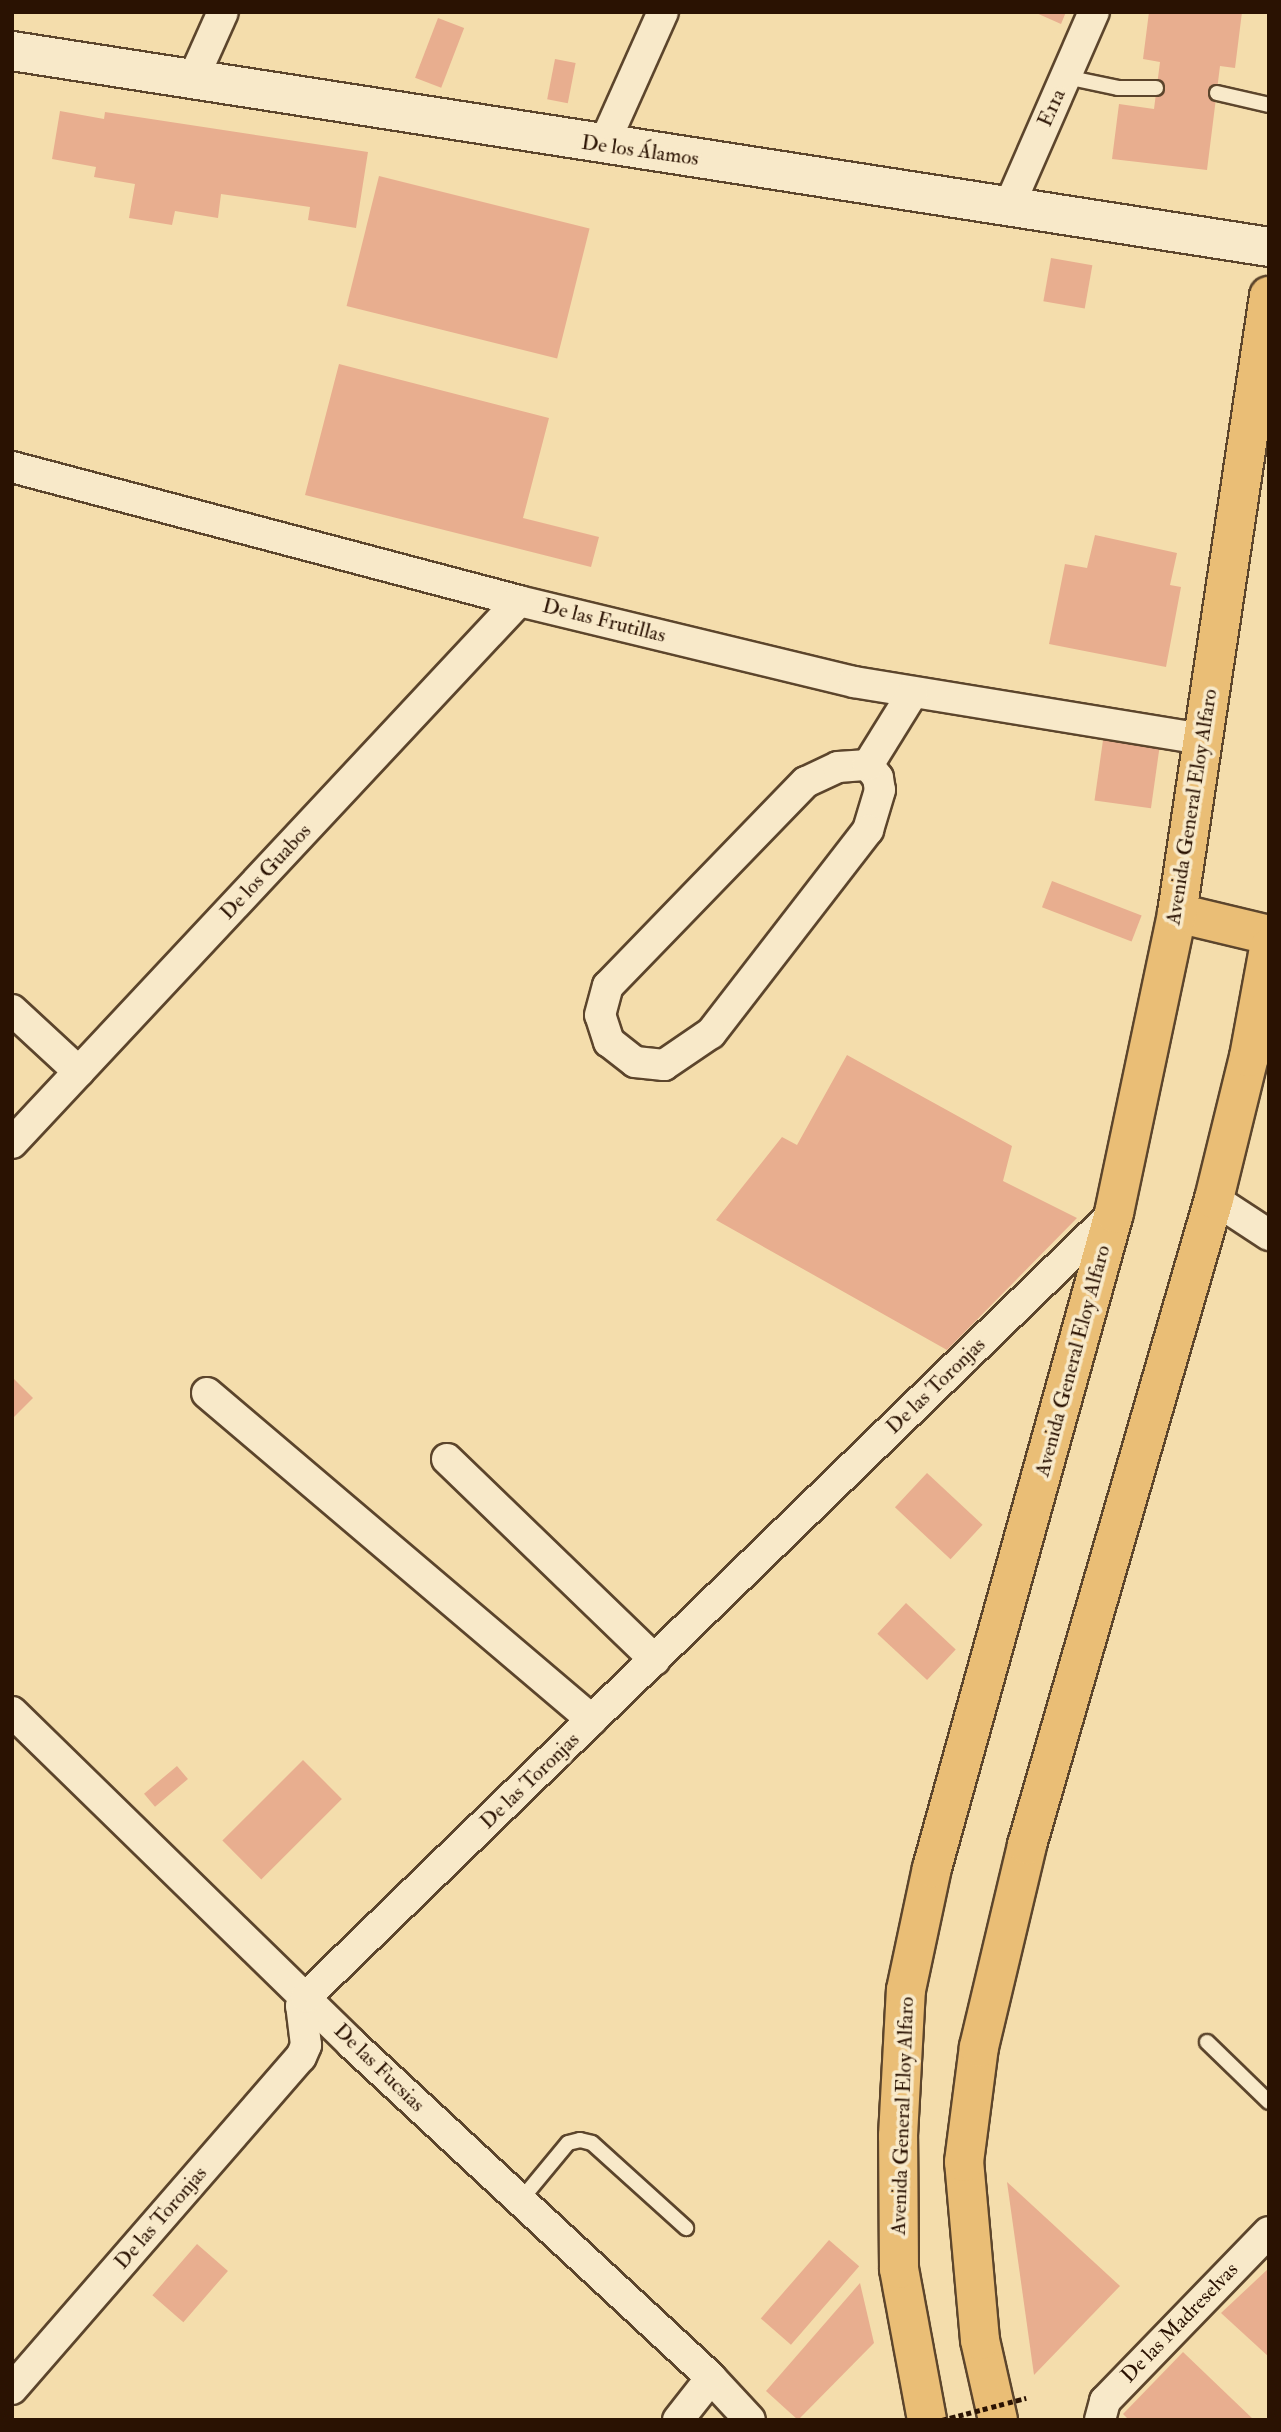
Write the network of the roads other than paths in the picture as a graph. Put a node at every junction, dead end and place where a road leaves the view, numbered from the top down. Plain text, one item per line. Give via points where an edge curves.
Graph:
1 (223, 12) edge
2 (663, 12) edge
3 (1094, 12) edge
4 (12, 51) edge
5 (1066, 77) junction
6 (193, 79) junction
7 (1157, 88) dead end
8 (1217, 93) dead end
9 (1269, 106) edge
10 (603, 146) junction
11 (1010, 204) junction
12 (1269, 247) edge
13 (1269, 296) edge
14 (12, 467) edge
15 (519, 601) junction
16 (912, 694) junction
17 (1203, 739) junction
18 (868, 765) junction
19 (1177, 913) junction
20 (1269, 935) edge
21 (1269, 948) edge
22 (1265, 996) edge
23 (12, 1010) edge
24 (79, 1072) junction
25 (12, 1143) edge
26 (1214, 1199) junction
27 (1114, 1213) junction
28 (1269, 1235) edge
29 (207, 1393) dead end
30 (447, 1459) dead end
31 (654, 1660) junction
32 (12, 1712) edge
33 (592, 1720) junction
34 (306, 1997) junction
35 (1207, 2042) dead end
36 (1269, 2102) edge
37 (520, 2201) junction
38 (687, 2228) dead end
39 (1269, 2232) edge
40 (711, 2378) junction
41 (12, 2389) edge
42 (1012, 2409) edge
43 (678, 2420) edge
44 (750, 2420) edge
45 (927, 2420) edge
46 (1100, 2420) edge

1 - 6 street
2 - 10 street
3 - 5 street, E11a
4 - 6 street, De los Álamos
5 - 7 lane via 1118,88
5 - 11 street, E11a
6 - 10 street, De los Álamos
8 - 9 lane
10 - 11 street, De los Álamos
11 - 12 street, De los Álamos
13 - 17 main road, Avenida General Eloy Alfaro
14 - 15 street, De las Frutillas
15 - 16 street, De las Frutillas
15 - 24 street, De los Guabos
16 - 17 street, De las Frutillas
16 - 18 street
17 - 19 main road, Avenida General Eloy Alfaro
18 - 18 street via 838,767 806,782 608,986 600,1015 609,1042 635,1062 664,1065 710,1033 868,830 880,790
19 - 20 main road
19 - 27 main road, Avenida General Eloy Alfaro
21 - 22 main road
22 - 26 main road
23 - 24 street
24 - 25 street, De los Guabos
26 - 28 street
26 - 42 main road via 1027,1844 979,2047 964,2162 980,2340
27 - 31 street, De las Toronjas
27 - 45 main road, Avenida General Eloy Alfaro via 932,1868 906,1990 898,2136 899,2269
29 - 33 street
30 - 31 street
31 - 33 street, De las Toronjas
32 - 34 street, De las Fucsias
33 - 34 street, De las Toronjas
34 - 37 street, De las Fucsias
34 - 41 street, De las Toronjas via 301,2006 306,2045 301,2057
35 - 36 lane
37 - 38 lane via 568,2143 580,2140 592,2143
37 - 40 street, De las Fucsias
39 - 46 street, De las Madreselvas via 1105,2401
40 - 43 street
40 - 44 street, De las Fucsias

